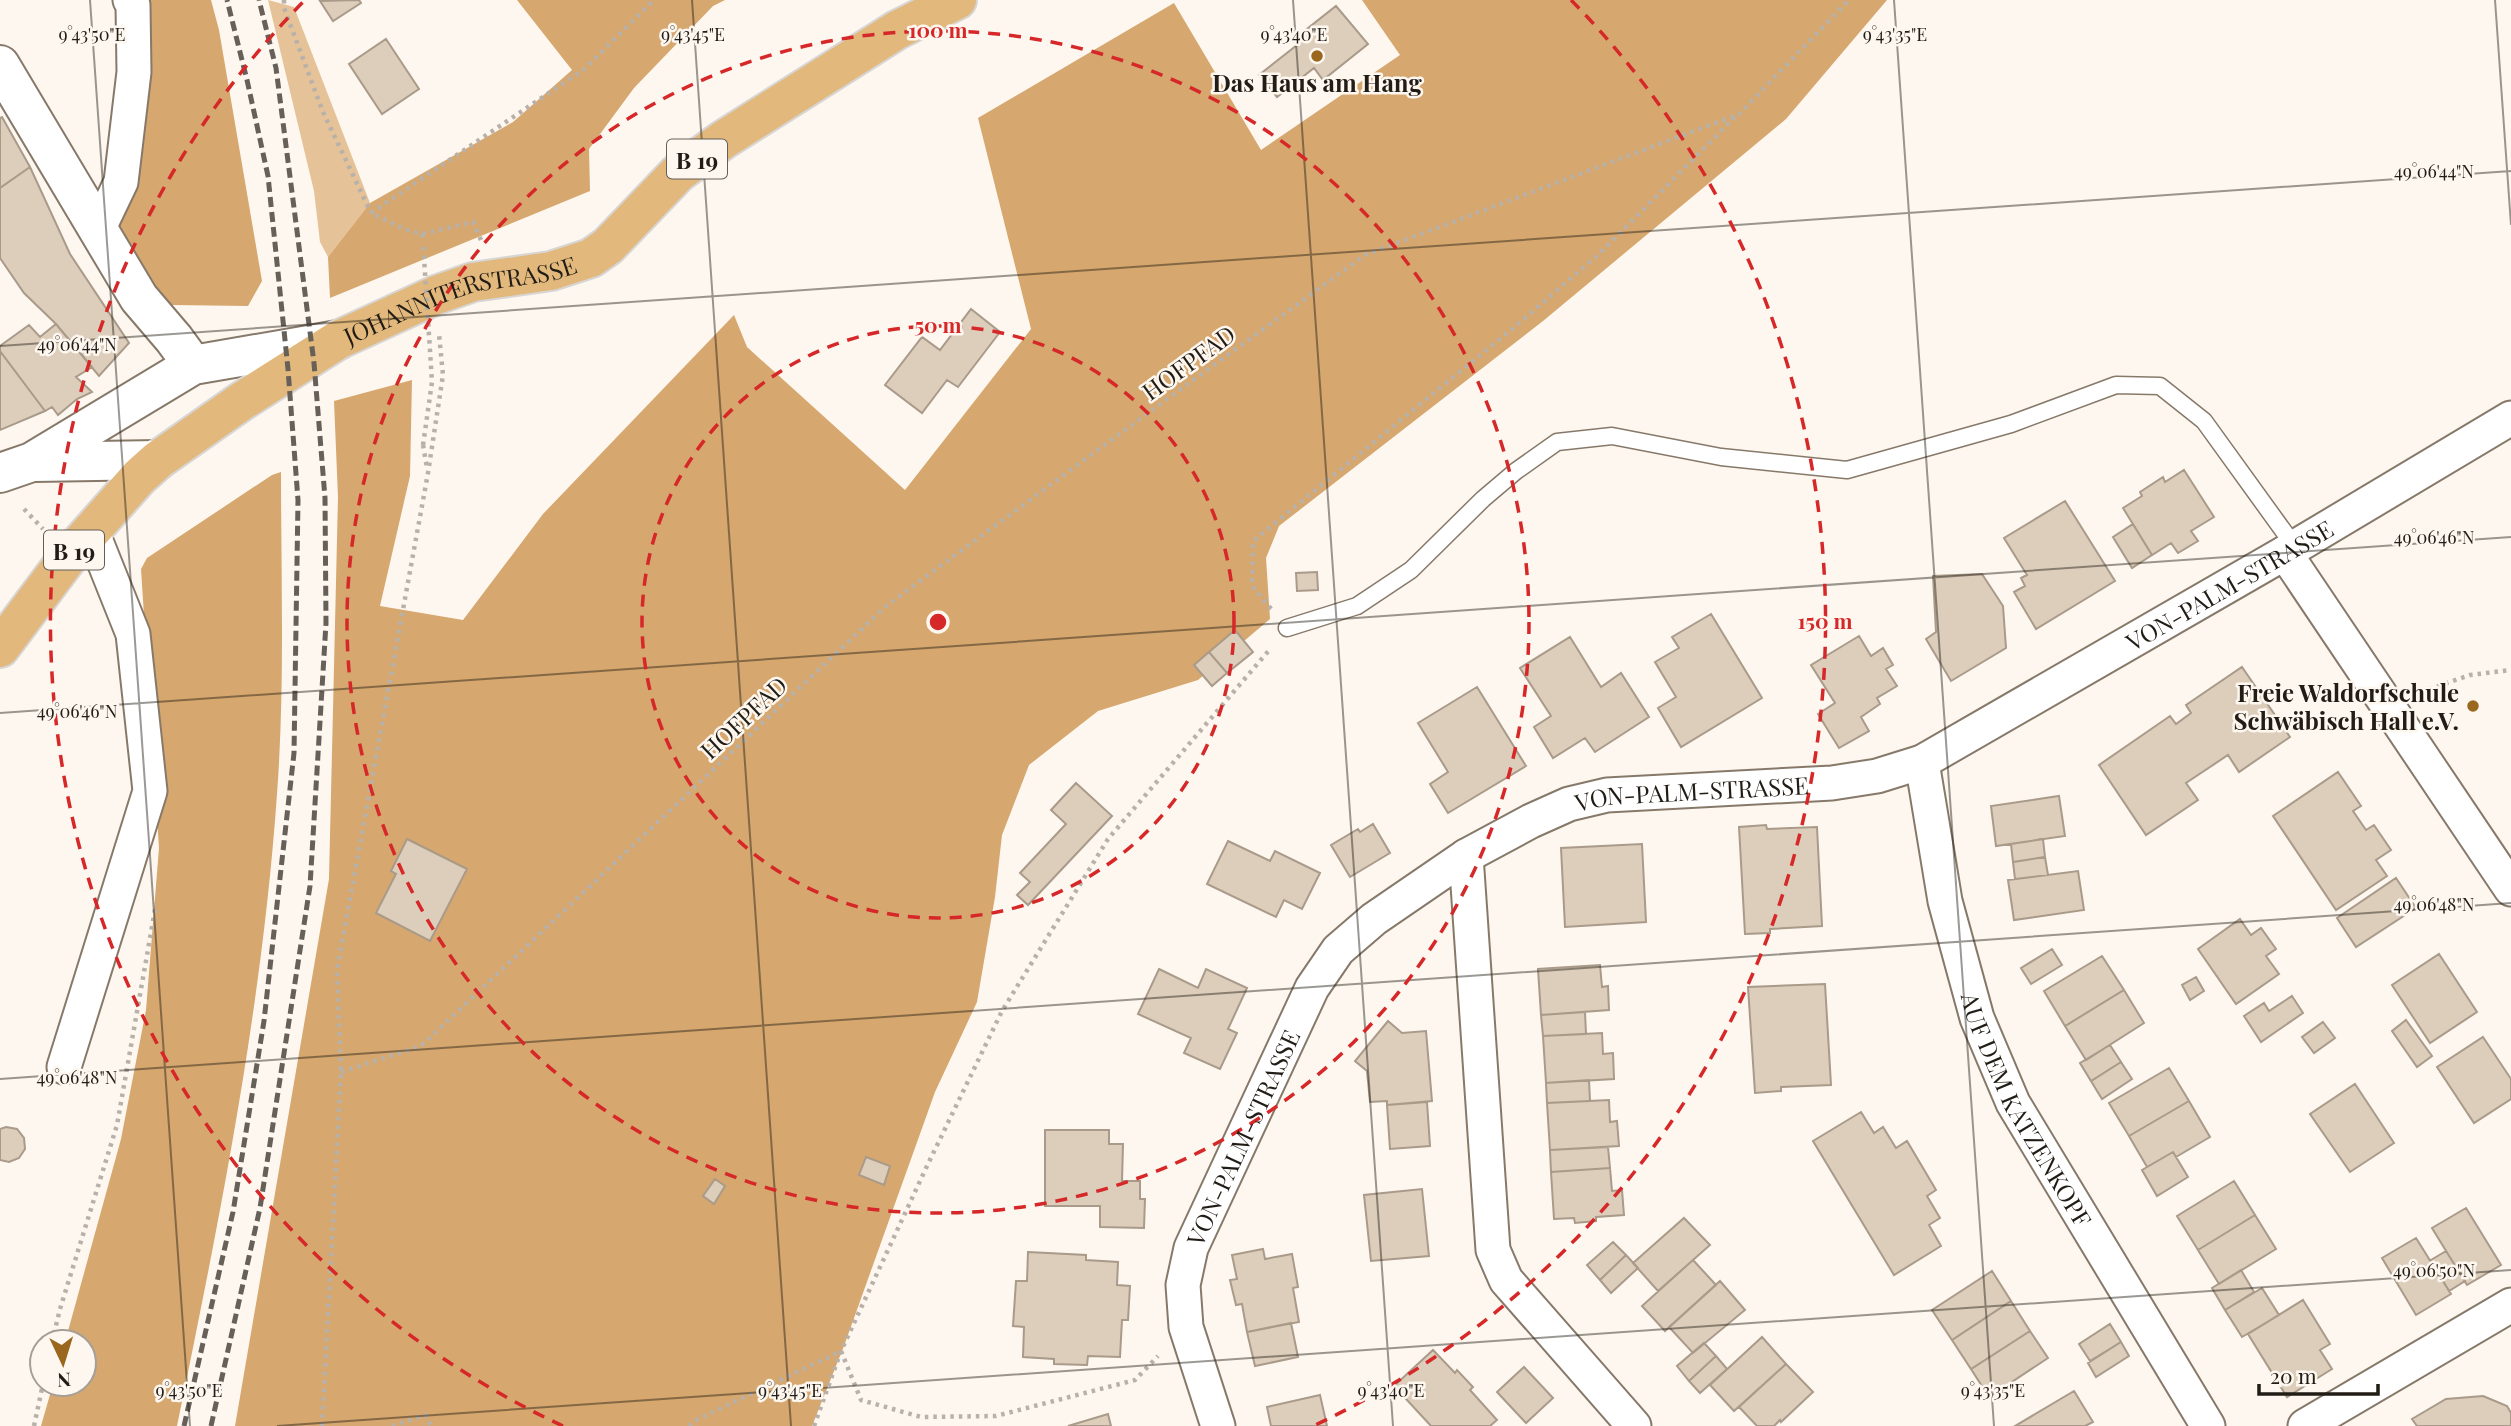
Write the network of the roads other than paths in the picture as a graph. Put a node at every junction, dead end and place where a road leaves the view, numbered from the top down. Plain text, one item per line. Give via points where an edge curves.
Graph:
1 (130, 0) edge
2 (957, 0) edge
3 (0, 65) edge
4 (99, 228) junction
5 (338, 340) junction
6 (193, 365) junction
7 (2511, 418) edge
8 (158, 460) junction
9 (16, 467) edge
10 (12, 499) edge
11 (91, 529) junction
12 (2290, 550) junction
13 (1287, 628) road end
14 (0, 648) edge
15 (1922, 762) junction
16 (1466, 856) junction
17 (2511, 889) edge
18 (64, 1067) dead end
19 (2511, 1305) edge
20 (1218, 1426) edge
21 (1634, 1426) edge
22 (2208, 1426) edge
23 (2305, 1426) edge

1 - 4 street via 134,72 121,181
2 - 5 main road, JOHANNITERSTRASSE / B 19 via 897,30 723,140 678,173 591,258 551,271 473,282
3 - 4 street
4 - 6 street via 139,298
5 - 6 street
5 - 8 main road, JOHANNITERSTRASSE / B 19
6 - 9 street
7 - 12 street, VON-PALM-STRASSE
8 - 9 street
8 - 11 main road, JOHANNITERSTRASSE / B 19
9 - 10 street
11 - 14 main road, JOHANNITERSTRASSE / B 19
11 - 18 street via 133,634 150,791
12 - 13 lane via 2203,421 2160,386 2116,385 2011,424 1847,470 1721,457 1612,436 1556,442 1483,499 1410,570 1357,606
12 - 15 street, VON-PALM-STRASSE
12 - 17 street via 2386,704
15 - 16 street, VON-PALM-STRASSE via 1832,783 1607,795 1569,804
15 - 22 street, AUF DEM KATZENKOPF via 1945,901 1977,1018 2013,1103
16 - 20 street, VON-PALM-STRASSE via 1374,919 1338,950 1312,988 1191,1248 1183,1285 1186,1327
16 - 21 street via 1493,1250 1506,1279
19 - 23 street

